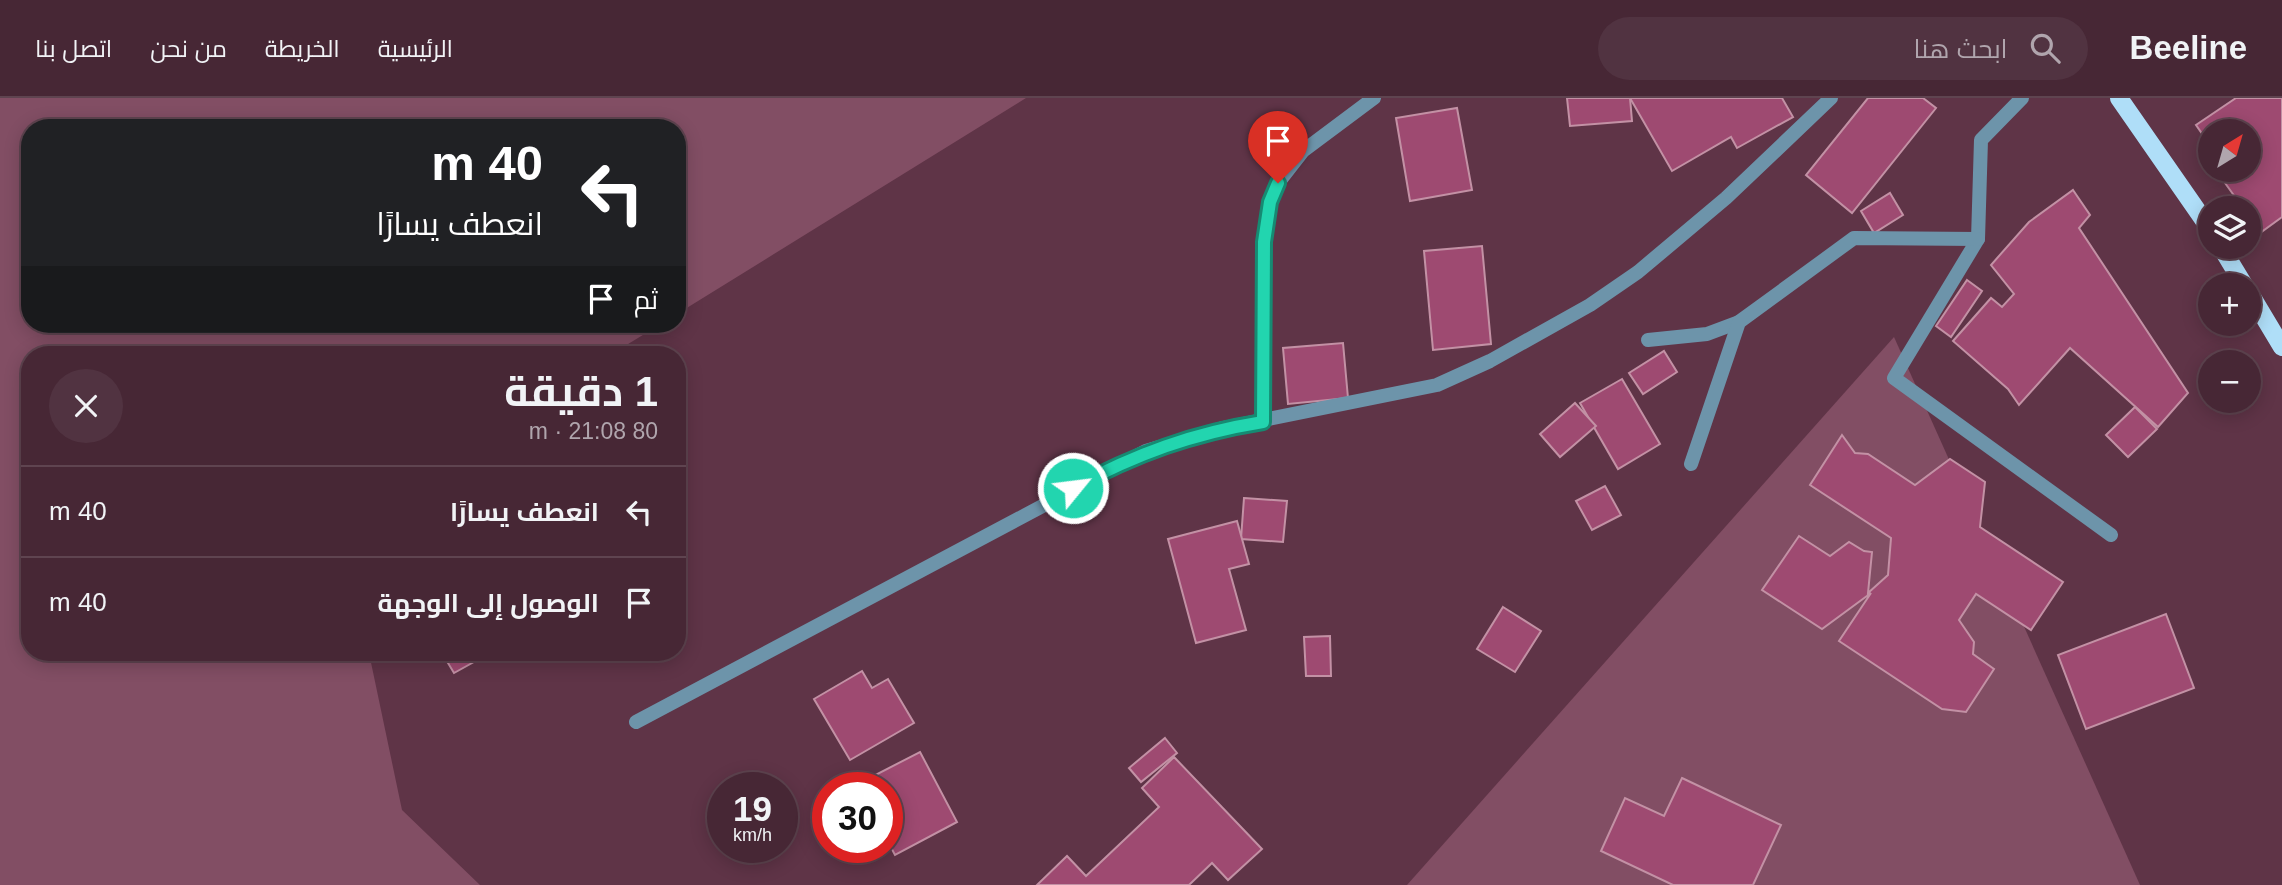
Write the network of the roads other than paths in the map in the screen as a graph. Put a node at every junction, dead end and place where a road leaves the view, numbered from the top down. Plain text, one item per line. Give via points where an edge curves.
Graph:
1 (1374, 98) edge
2 (1831, 98) edge
3 (2022, 98) edge
4 (2119, 98) edge
5 (2198, 212) edge
6 (1978, 239) junction
7 (2261, 312) edge
8 (1739, 322) junction
9 (1648, 340) dead end
10 (2282, 347) edge
11 (1263, 422) junction
12 (1691, 464) dead end
13 (2110, 535) dead end
14 (636, 722) dead end

1 - 11 street via 1303,151 1289,166 1270,202 1264,242
2 - 11 street via 1683,236 1638,272 1541,335 1437,385
3 - 6 street via 1982,140
4 - 5 main road
6 - 8 street via 1854,238
6 - 13 street via 1894,378
7 - 10 main road
8 - 9 street via 1707,334
8 - 12 street
11 - 14 street via 1184,438 1109,468

